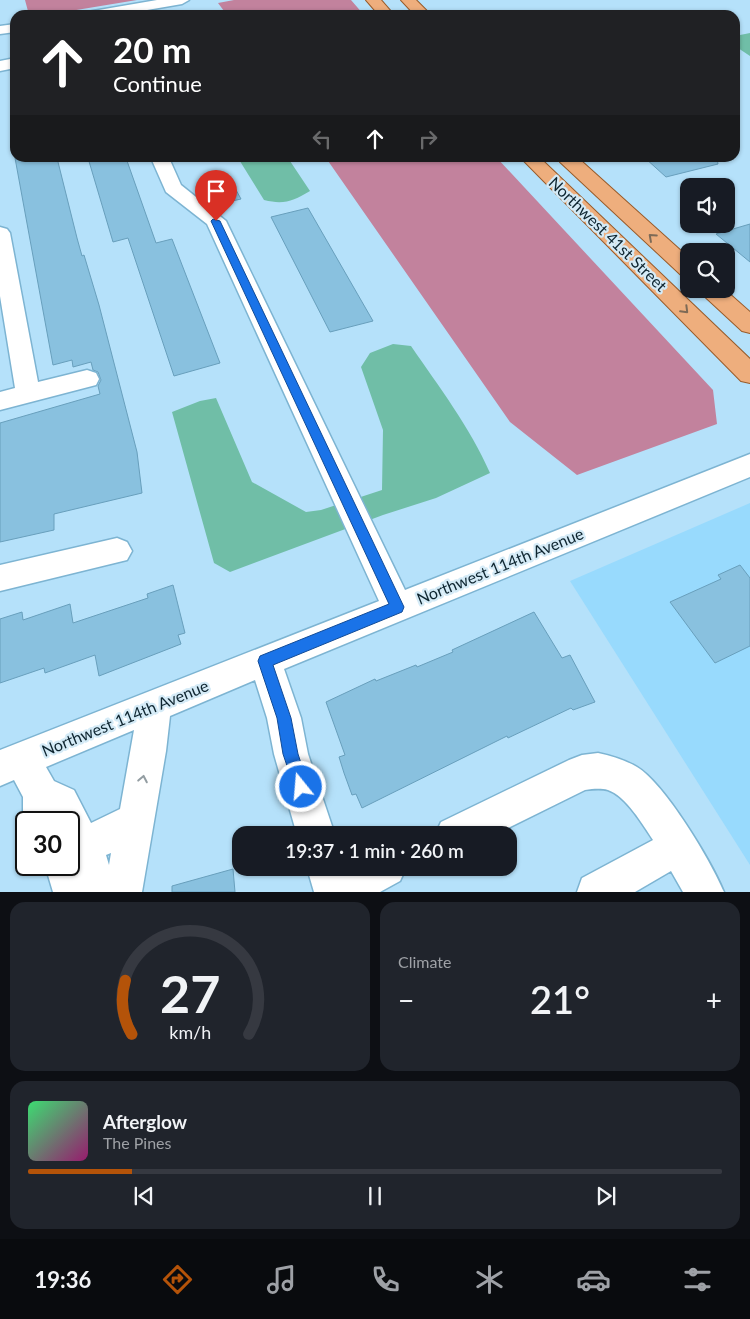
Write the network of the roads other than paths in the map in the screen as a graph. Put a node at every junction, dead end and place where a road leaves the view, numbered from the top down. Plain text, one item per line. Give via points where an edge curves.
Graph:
1 (182, 0) edge
2 (373, 0) edge
3 (398, 0) edge
4 (408, 0) edge
5 (123, 10) edge
6 (382, 10) edge
7 (408, 10) edge
8 (419, 10) edge
9 (162, 162) edge
10 (534, 162) edge
11 (572, 162) edge
12 (575, 202) junction
13 (632, 219) junction
14 (0, 233) edge
15 (680, 262) edge
16 (720, 298) edge
17 (750, 325) edge
18 (750, 374) edge
19 (87, 379) dead end
20 (28, 394) junction
21 (0, 401) edge
22 (750, 465) edge
23 (117, 550) dead end
24 (0, 578) edge
25 (397, 607) junction
26 (264, 661) junction
27 (154, 706) junction
28 (11, 764) edge
29 (43, 808) edge
30 (63, 811) edge
31 (135, 821) junction
32 (313, 826) edge
33 (472, 826) edge
34 (678, 847) junction
35 (80, 851) edge
36 (80, 862) edge
37 (73, 876) edge
38 (329, 876) edge
39 (371, 876) edge
40 (73, 892) edge
41 (99, 892) edge
42 (123, 892) edge
43 (334, 892) edge
44 (338, 892) edge
45 (596, 892) edge
46 (705, 892) edge

1 - 5 street
2 - 6 main road
3 - 7 main road
4 - 8 main road
9 - 25 street via 173,188 216,221
10 - 12 main road, Northwest 41st Street
11 - 13 main road, Northwest 41st Street
12 - 13 main road
12 -> 18 main road, Northwest 41st Street
15 -> 13 main road, Northwest 41st Street
14 - 20 street
16 - 17 main road
19 - 20 street
20 - 21 street
22 - 25 street, Northwest 114th Avenue
23 - 24 street
25 - 26 street, Northwest 114th Avenue
26 - 27 street, Northwest 114th Avenue
26 - 32 street via 284,718 291,754
27 - 28 street, Northwest 114th Avenue
31 -> 27 street
28 - 29 street
29 - 30 street via 61,803
31 - 35 street
31 - 42 street
33 - 34 street via 564,781 598,771 623,779 638,790 656,811
34 - 45 street
34 - 46 street
36 - 41 street via 95,876
37 - 40 street
38 - 43 street
39 - 44 street

